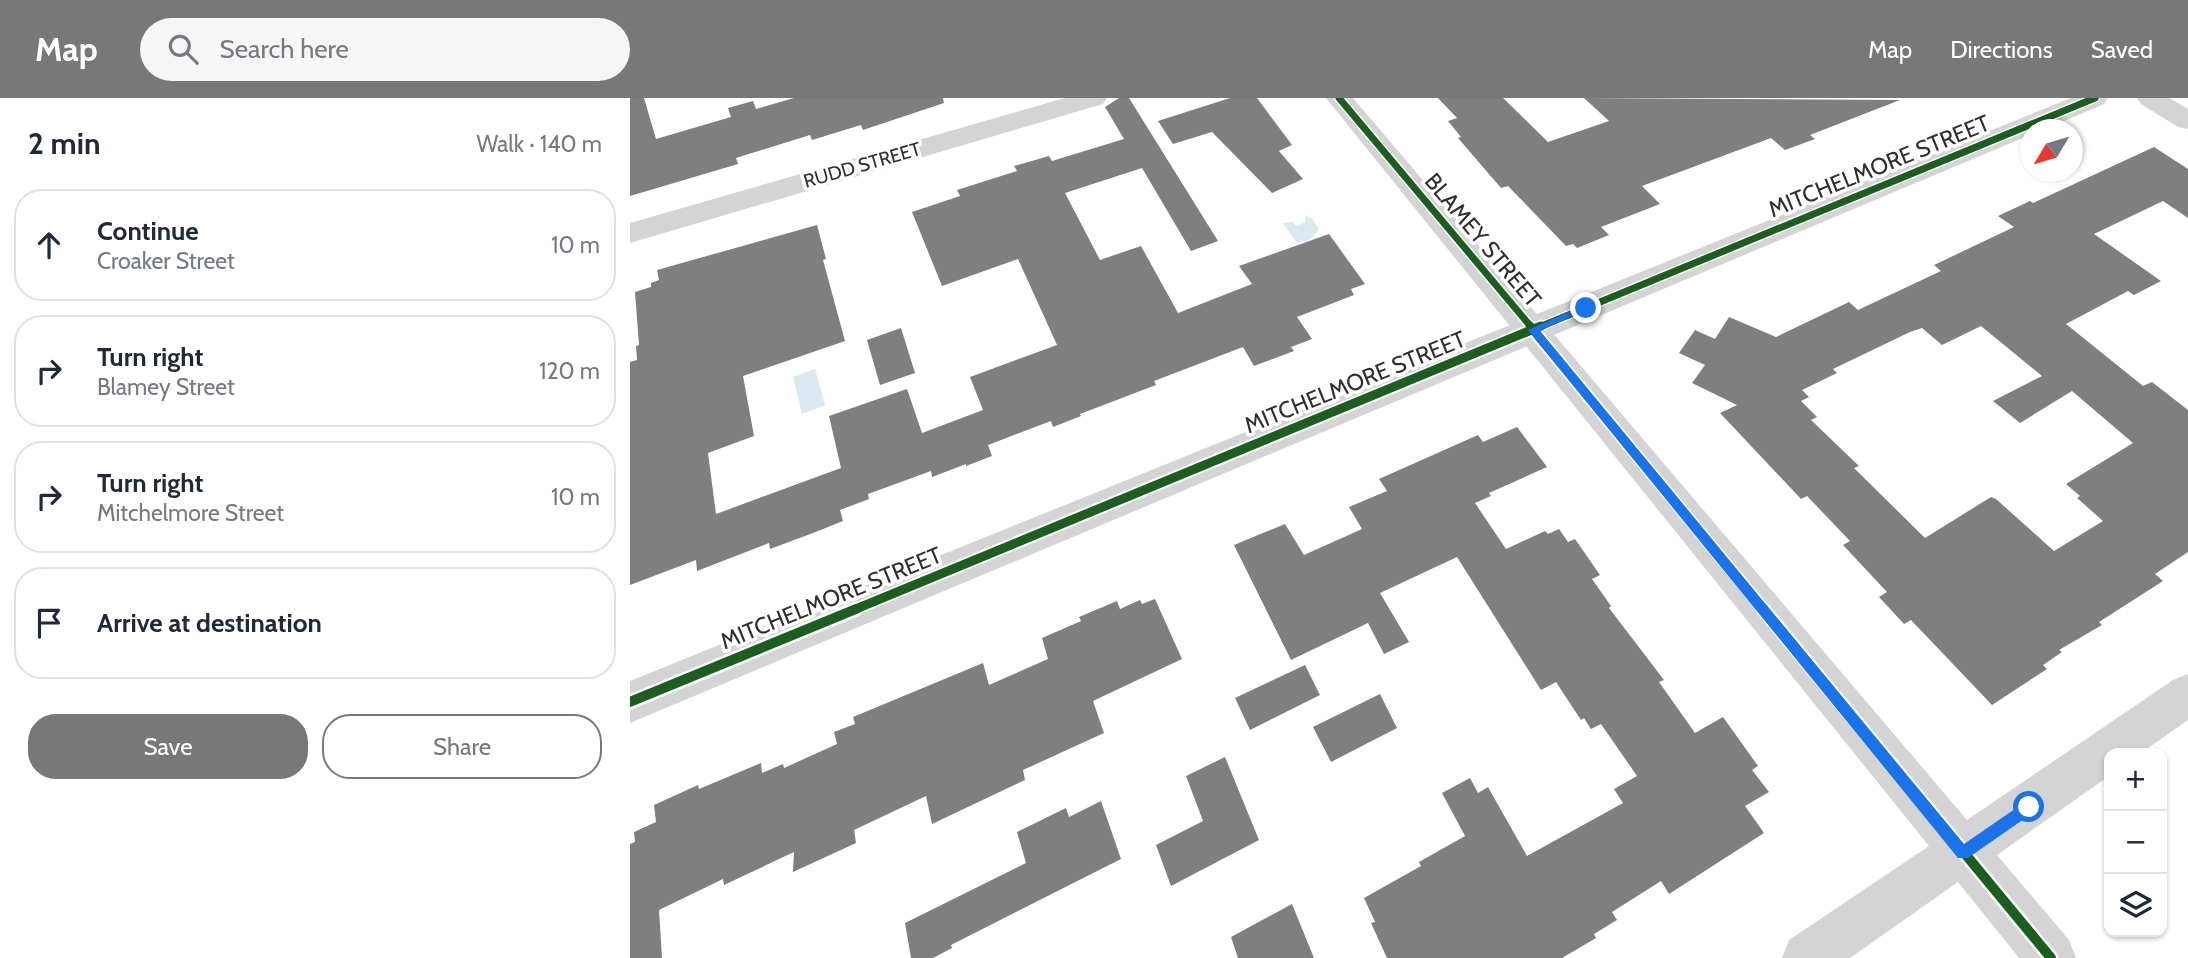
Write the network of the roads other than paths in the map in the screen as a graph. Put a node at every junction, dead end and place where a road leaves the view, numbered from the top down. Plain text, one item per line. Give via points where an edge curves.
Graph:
1 (1094, 98) edge
2 (1339, 98) edge
3 (2095, 98) edge
4 (2150, 98) edge
5 (2188, 121) edge
6 (630, 233) edge
7 (1533, 330) junction
8 (2188, 695) edge
9 (630, 702) edge
10 (1963, 853) junction
11 (1807, 958) edge
12 (2051, 958) edge

1 - 6 street, RUDD STREET
2 - 7 street, BLAMEY STREET
3 - 7 street, MITCHELMORE STREET
4 - 5 street
7 - 9 street, MITCHELMORE STREET
7 - 10 street, BLAMEY STREET
8 - 10 street
10 - 11 street
10 - 12 street, BLAMEY STREET

